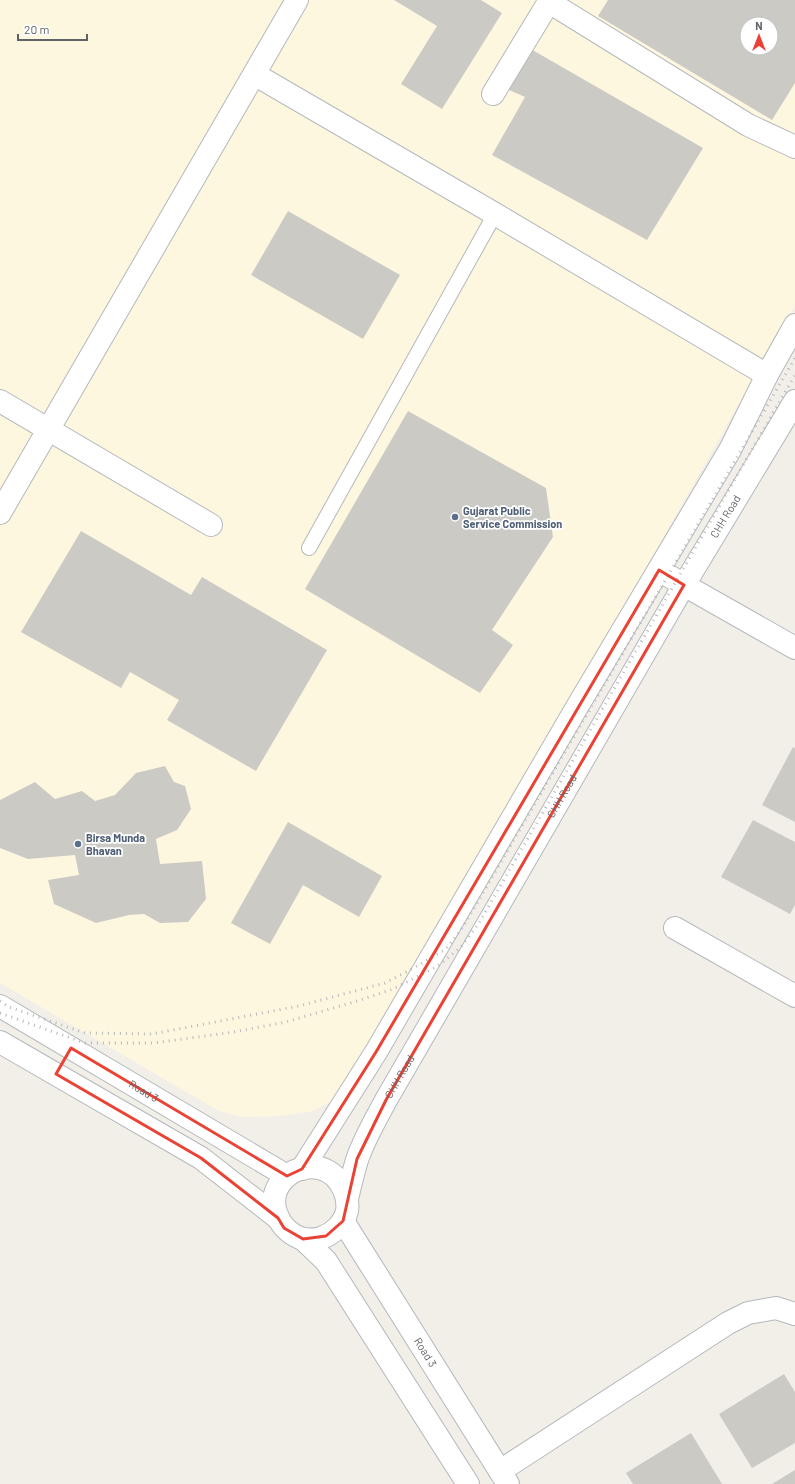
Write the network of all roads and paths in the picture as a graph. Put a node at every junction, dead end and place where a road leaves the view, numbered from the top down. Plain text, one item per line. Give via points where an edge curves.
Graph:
1 (297, 0) edge
2 (550, 1) edge
3 (254, 74) junction
4 (493, 94) dead end
5 (795, 147) edge
6 (495, 214) junction
7 (795, 325) edge
8 (767, 375) junction
9 (0, 401) edge
10 (795, 401) edge
11 (48, 429) junction
12 (0, 513) edge
13 (211, 526) dead end
14 (309, 548) dead end
15 (659, 570) junction
16 (684, 585) junction
17 (795, 648) edge
18 (675, 928) dead end
19 (795, 996) edge
20 (0, 1006) edge
21 (0, 1042) edge
22 (71, 1048) junction
23 (56, 1074) junction
24 (295, 1172) junction
25 (347, 1199) junction
26 (278, 1218) junction
27 (343, 1221) junction
28 (303, 1239) junction
29 (795, 1314) edge
30 (504, 1478) edge
31 (468, 1484) edge

1 - 3 street
2 - 4 street
2 - 5 street via 748,125
3 - 6 street
3 - 11 street
6 - 8 street
6 - 14 lane
7 - 8 street
8 - 15 street via 730,450
9 - 11 street
10 - 16 street, CHH Road
11 - 12 street
11 - 13 street
15 - 16 street
15 - 24 street via 376,1052
16 - 17 street
16 - 25 street, CHH Road via 386,1100 358,1159
18 - 19 street
20 - 22 street, Road 3
21 - 23 street
22 - 23 street
22 - 24 street, Road 3
23 - 26 street via 201,1158
24 - 25 street via 308,1167 330,1172 338,1179
24 - 26 street via 280,1184 275,1207
25 - 27 street
26 - 28 street via 284,1228
27 - 28 street via 336,1230 326,1236
27 - 30 street, Road 3
28 - 31 street via 326,1261
29 - 30 street via 776,1308 748,1313 728,1323

